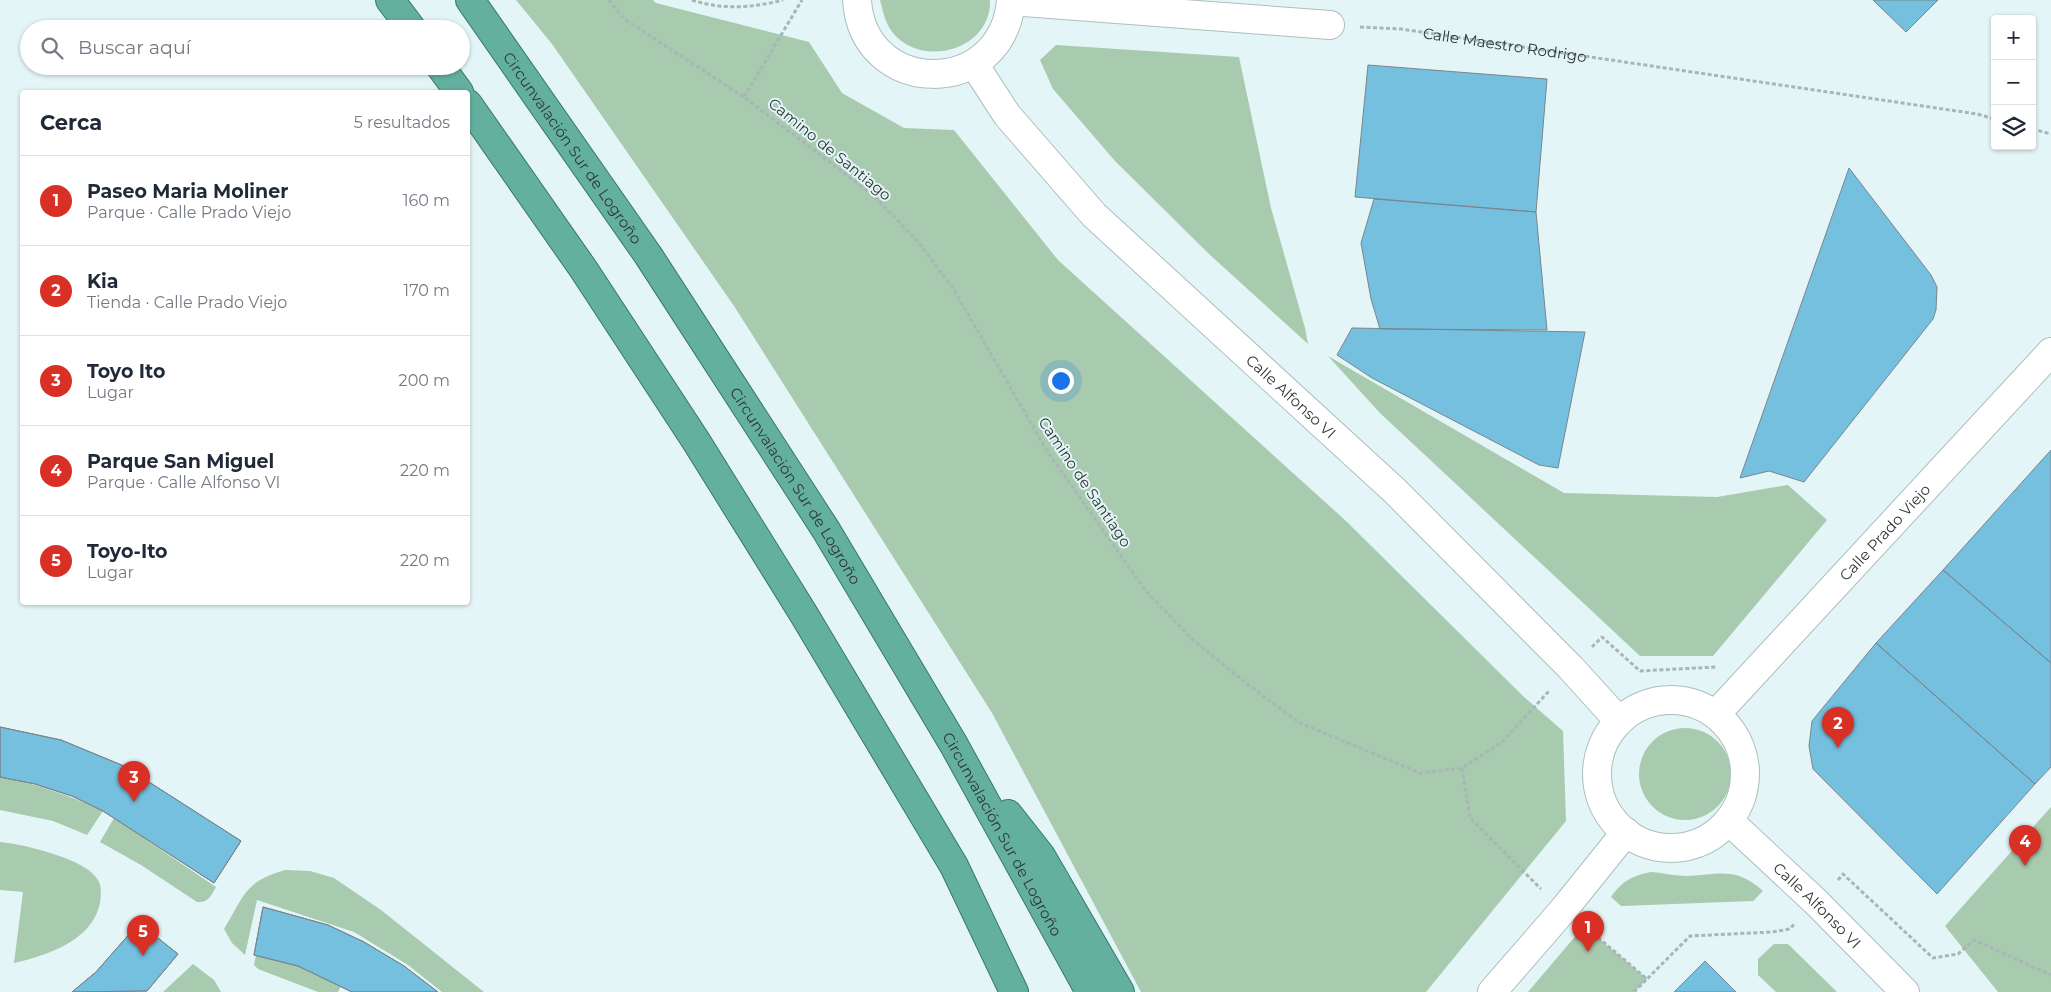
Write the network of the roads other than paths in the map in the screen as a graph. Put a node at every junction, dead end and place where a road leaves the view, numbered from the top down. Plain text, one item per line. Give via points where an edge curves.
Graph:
1 (390, 0) edge
2 (470, 0) edge
3 (857, 0) edge
4 (1011, 1) edge
5 (405, 20) edge
6 (1330, 25) road end
7 (974, 64) junction
8 (447, 75) edge
9 (458, 90) edge
10 (470, 107) edge
11 (2051, 352) edge
12 (1716, 714) junction
13 (1619, 721) junction
14 (954, 745) junction
15 (1729, 820) junction
16 (1626, 832) junction
17 (1014, 992) edge
18 (1090, 992) edge
19 (1120, 992) edge
20 (1492, 992) edge
21 (1905, 992) edge

1 - 5 highway
2 - 14 highway, Circunvalación Sur de Logroño via 670,288 826,530
3 - 7 street via 858,14 867,37 882,56 903,69 927,75 952,73
4 - 6 street
4 - 7 street via 1008,20 1000,38
7 - 13 street, Calle Alfonso VI via 1007,115 1094,215 1395,491 1571,668
8 - 9 highway
10 - 17 highway via 654,376 798,605 954,866
11 - 12 street, Calle Prado Viejo
12 - 13 street via 1697,704 1677,699 1648,703 1635,708
12 - 15 street via 1732,731 1743,753 1746,777 1741,800
13 - 16 street via 1604,741 1597,766 1599,790 1608,814
14 - 18 highway, Circunvalación Sur de Logroño
14 - 19 highway via 1041,856
15 - 16 street via 1712,836 1692,845 1669,848 1646,844
15 - 21 street, Calle Alfonso VI
16 - 20 street

